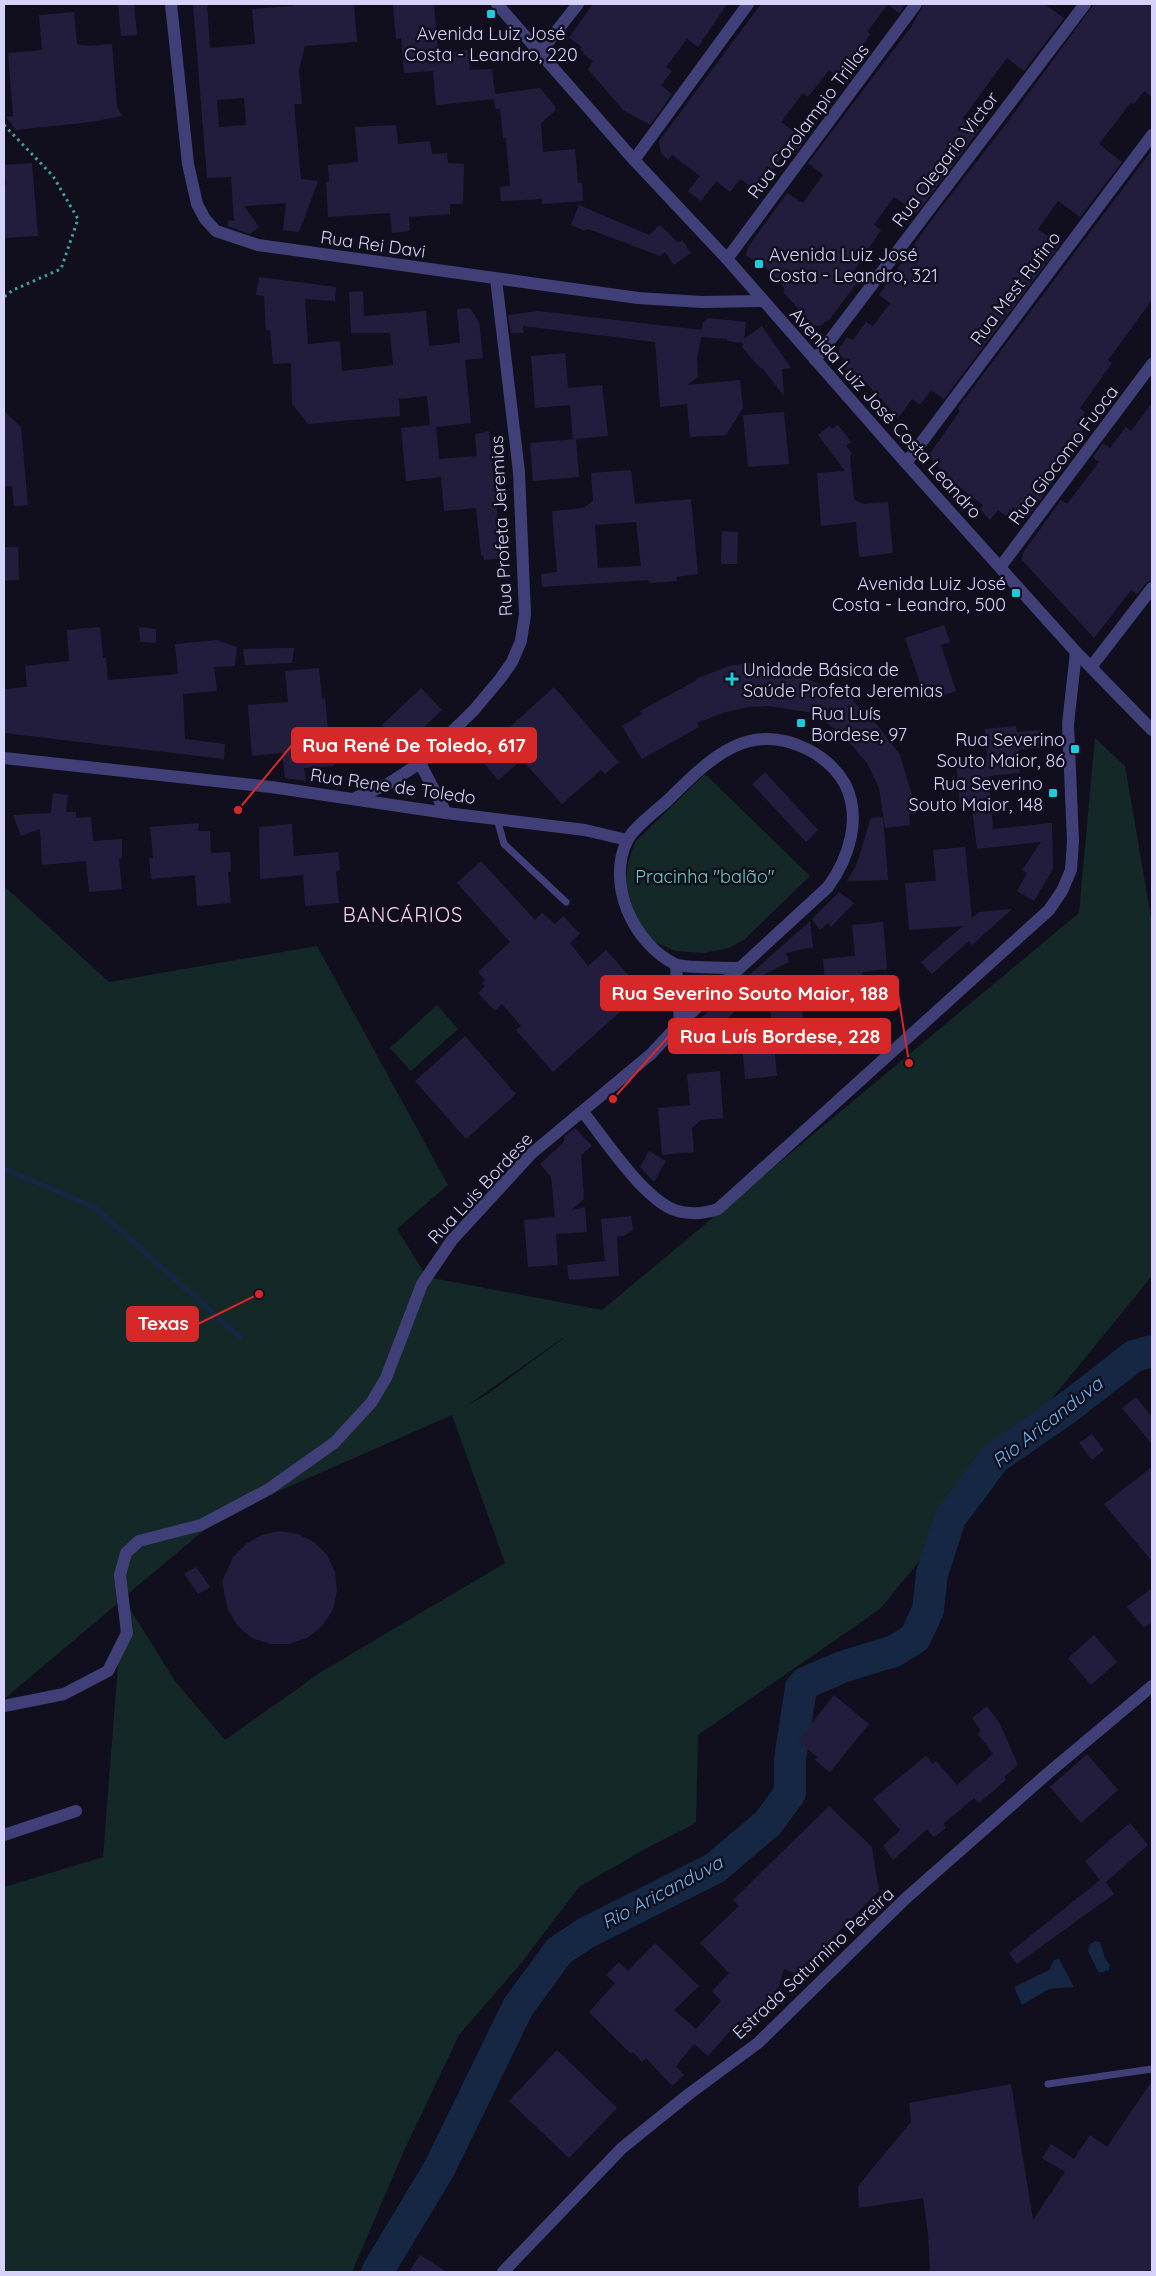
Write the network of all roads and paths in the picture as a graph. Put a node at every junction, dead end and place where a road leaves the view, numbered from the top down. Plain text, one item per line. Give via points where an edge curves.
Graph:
1 (171, 4) edge
2 (497, 4) edge
3 (578, 4) edge
4 (748, 4) edge
5 (916, 4) edge
6 (1085, 4) edge
7 (540, 52) junction
8 (4, 125) edge
9 (1152, 135) edge
10 (634, 160) junction
11 (727, 259) junction
12 (496, 279) junction
13 (4, 297) edge
14 (762, 301) junction
15 (815, 360) junction
16 (1152, 364) edge
17 (906, 463) junction
18 (1001, 566) junction
19 (1152, 588) edge
20 (1076, 652) junction
21 (1090, 667) junction
22 (1152, 730) edge
23 (4, 758) edge
24 (420, 763) junction
25 (355, 799) junction
26 (446, 813) junction
27 (496, 818) junction
28 (627, 840) junction
29 (566, 902) dead end
30 (676, 965) junction
31 (739, 968) junction
32 (680, 1023) junction
33 (583, 1112) junction
34 (1152, 1686) edge
35 (4, 1706) edge
36 (76, 1811) dead end
37 (4, 1835) edge
38 (1152, 2069) edge
39 (1048, 2084) dead end
40 (503, 2272) edge

1 - 12 street, Rua Rei Davi via 188,164 197,204 216,231 258,245
2 - 7 street, Avenida Luiz José Costa Leandro
3 - 7 street
4 - 10 street
5 - 11 street, Rua Corolampio Trillas
6 - 15 street, Rua Olegario Victor
7 - 10 street, Avenida Luiz José Costa Leandro
8 - 13 path via 53,176 78,219 61,269
9 - 17 street, Rua Mest Rufino
10 - 11 street, Avenida Luiz José Costa Leandro
11 - 14 street, Avenida Luiz José Costa Leandro
12 - 14 street, Rua Rei Davi via 638,298
12 - 24 street, Rua Profeta Jeremias via 519,472 526,614 521,641 500,679 474,710
14 - 15 street, Avenida Luiz José Costa Leandro
15 - 17 street, Avenida Luiz José Costa Leandro
16 - 18 street, Rua Giocomo Fuoca
17 - 18 street, Avenida Luiz José Costa Leandro
18 - 20 street, Avenida Luiz José Costa Leandro
19 - 21 street
20 - 21 street, Avenida Luiz José Costa Leandro
20 - 33 street via 1068,724 1073,841 1071,870 1049,910 718,1209 706,1213 685,1212 673,1210 660,1202 640,1184
21 - 22 street, Avenida Luiz José Costa Leandro
23 - 25 street, Rua Rene de Toledo
24 - 25 street, Rua Profeta Jeremias via 388,784
24 - 26 street
25 - 26 street, Rua Rene de Toledo
26 - 27 street, Rua Rene de Toledo
27 - 28 street, Rua Rene de Toledo via 585,830
27 - 29 lane via 504,844
28 - 30 street via 620,866 622,894 630,920 658,952
28 - 31 street, Rua Luis Bordese via 708,763 723,751 746,741 781,739 818,755 836,770 852,801 854,815 847,852 839,872 828,887
30 - 31 street
30 - 32 street
31 - 32 street, Rua Luis Bordese
32 - 33 street, Rua Luis Bordese via 651,1054
33 - 35 street, Rua Luis Bordese via 517,1169 435,1263 422,1284 386,1378 352,1426 334,1444 260,1493 201,1525 139,1541 126,1553 120,1575 127,1633 108,1671 64,1694
34 - 40 street, Estrada Saturnino Pereira via 906,1899 758,2042 622,2148
36 - 37 street
38 - 39 lane

